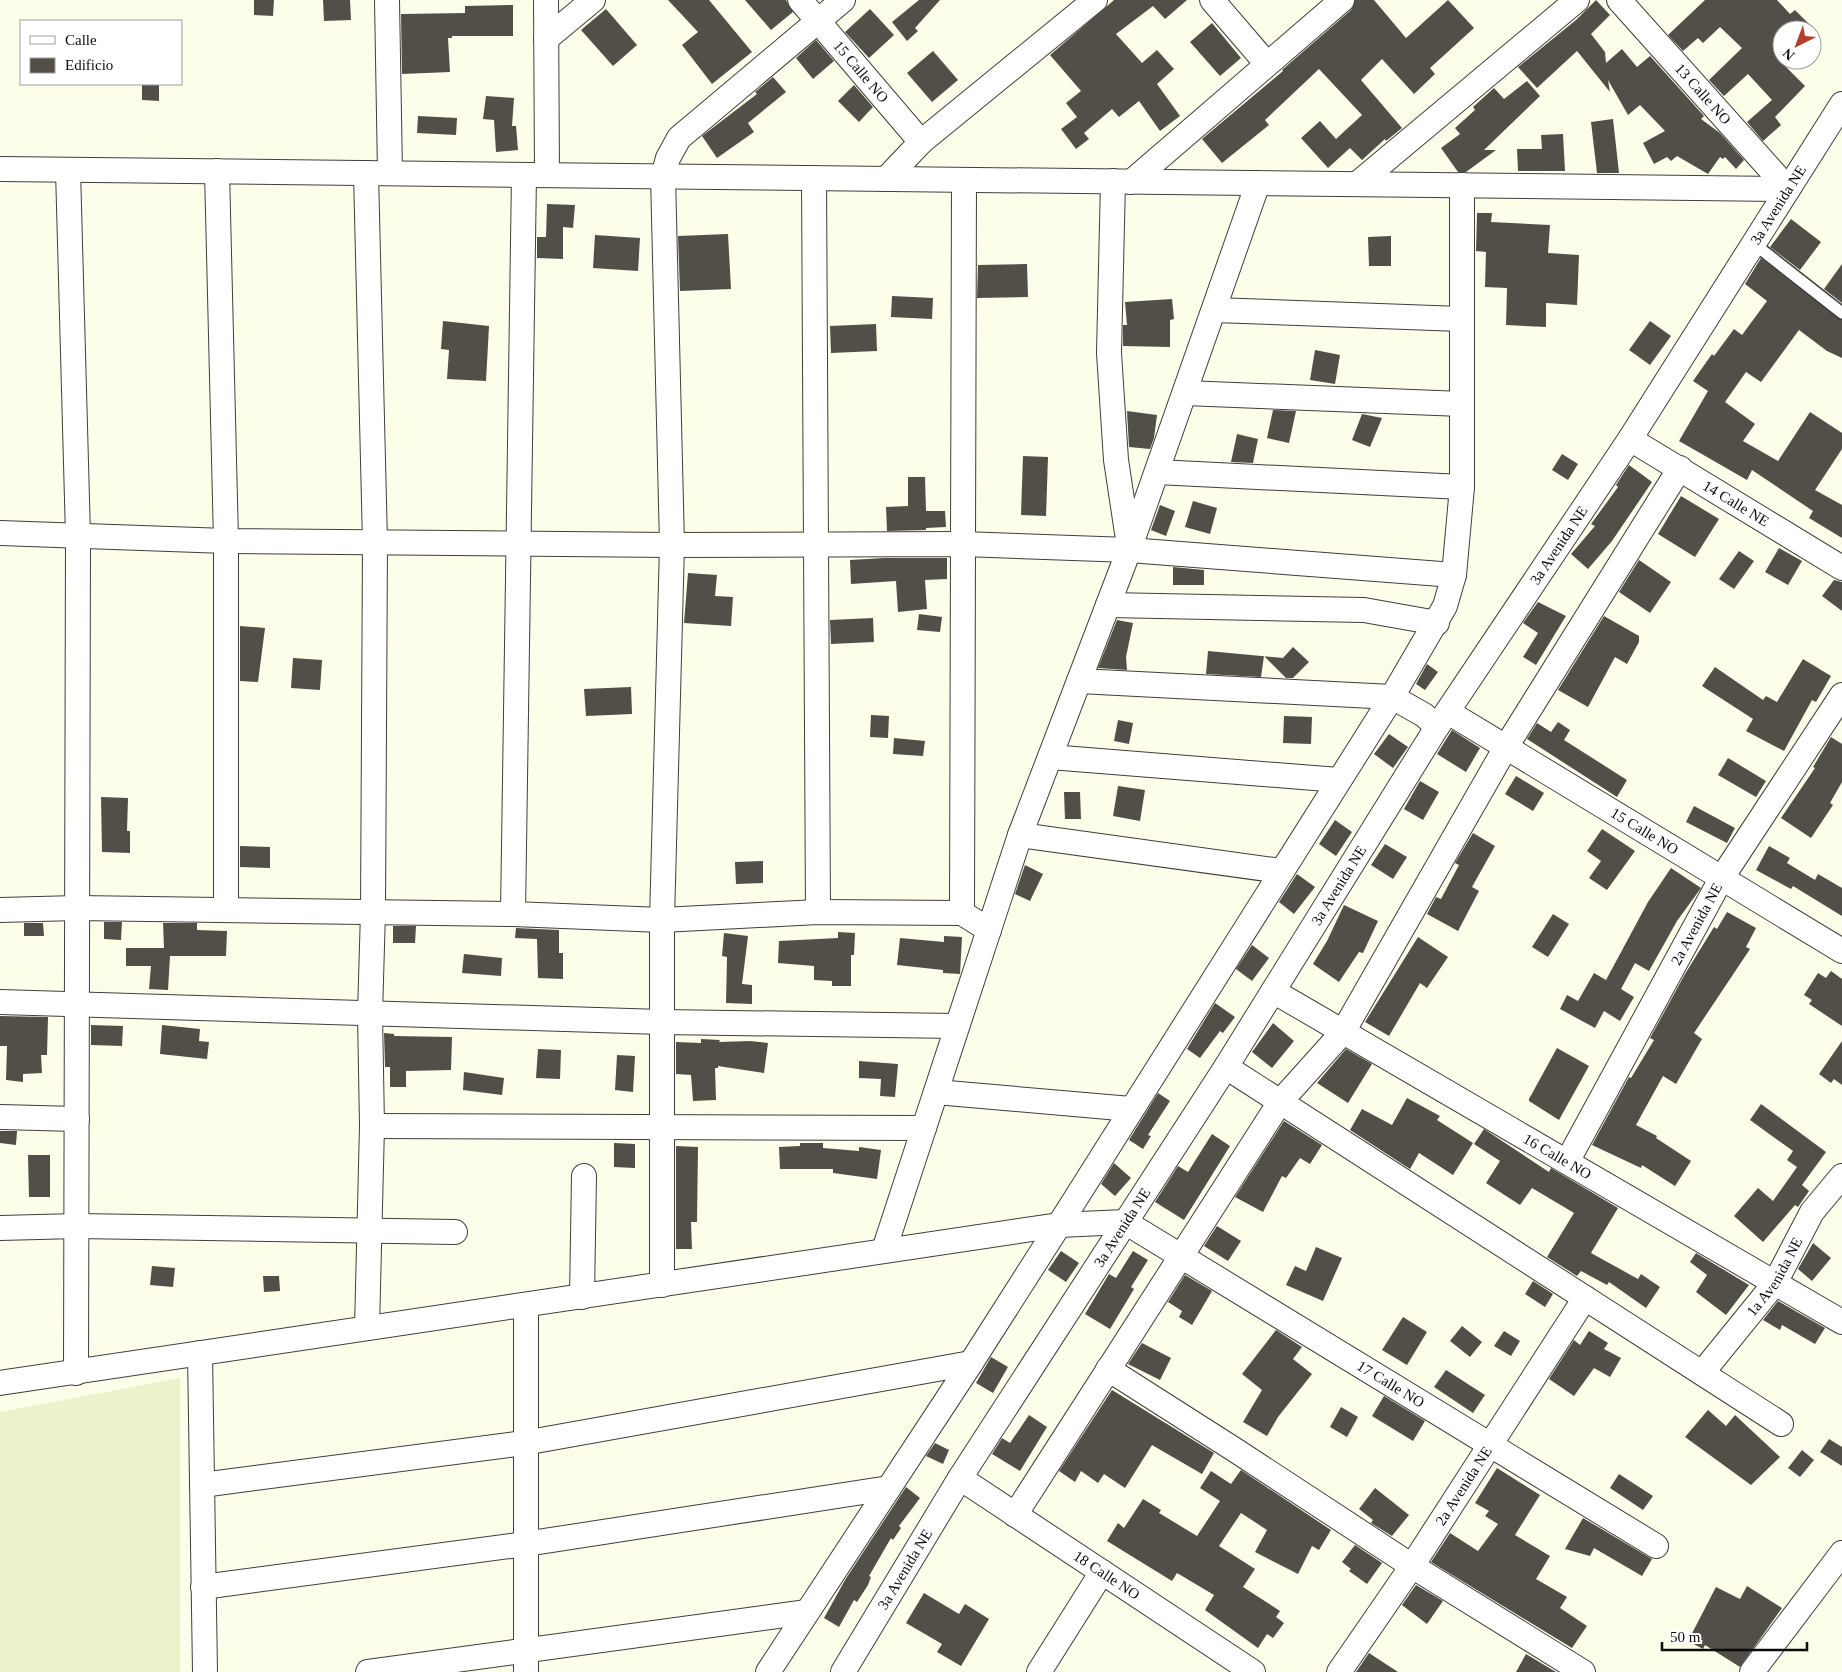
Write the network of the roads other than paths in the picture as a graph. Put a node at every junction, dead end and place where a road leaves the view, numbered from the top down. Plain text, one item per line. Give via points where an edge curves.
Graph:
1 (387, 0) edge
2 (546, 0) edge
3 (593, 0) edge
4 (800, 0) edge
5 (843, 0) edge
6 (1095, 0) edge
7 (1212, 0) edge
8 (1342, 0) edge
9 (1577, 0) edge
10 (1619, 0) edge
11 (817, 22) junction
12 (546, 39) junction
13 (1267, 64) junction
14 (1842, 104) edge
15 (921, 142) junction
16 (0, 169) edge
17 (68, 170) junction
18 (216, 171) junction
19 (366, 173) junction
20 (390, 173) junction
21 (524, 175) junction
22 (547, 175) junction
23 (664, 176) junction
24 (814, 178) junction
25 (886, 179) junction
26 (964, 180) junction
27 (1122, 181) junction
28 (1258, 183) junction
29 (1357, 184) junction
30 (1462, 185) junction
31 (1788, 189) junction
32 (1753, 243) junction
33 (1214, 310) junction
34 (1842, 313) edge
35 (1461, 319) junction
36 (1185, 393) junction
37 (1462, 404) junction
38 (1630, 438) junction
39 (1680, 468) junction
40 (1157, 472) junction
41 (1462, 487) junction
42 (0, 533) edge
43 (78, 536) junction
44 (226, 541) junction
45 (375, 542) junction
46 (520, 544) junction
47 (814, 544) junction
48 (963, 544) junction
49 (672, 545) junction
50 (1129, 550) junction
51 (1842, 568) edge
52 (1454, 575) junction
53 (1108, 605) junction
54 (1437, 623) junction
55 (1079, 681) junction
56 (1842, 695) edge
57 (1392, 697) junction
58 (1443, 719) junction
59 (1506, 747) junction
60 (1050, 757) junction
61 (1339, 780) junction
62 (1020, 835) junction
63 (1281, 871) junction
64 (1721, 879) junction
65 (77, 908) junction
66 (0, 910) edge
67 (226, 910) junction
68 (373, 912) junction
69 (818, 912) junction
70 (962, 913) junction
71 (513, 914) junction
72 (662, 920) junction
73 (989, 930) junction
74 (1842, 951) edge
75 (1273, 991) junction
76 (0, 1002) edge
77 (77, 1004) junction
78 (370, 1014) junction
79 (662, 1022) junction
80 (957, 1026) junction
81 (1343, 1032) junction
82 (1226, 1067) junction
83 (936, 1092) junction
84 (1280, 1102) junction
85 (1131, 1109) junction
86 (0, 1118) edge
87 (77, 1119) junction
88 (662, 1125) junction
89 (372, 1126) junction
90 (924, 1128) junction
91 (1567, 1162) junction
92 (584, 1176) dead end
93 (1842, 1176) edge
94 (1124, 1222) junction
95 (1059, 1225) junction
96 (77, 1226) junction
97 (0, 1228) edge
98 (369, 1232) junction
99 (455, 1232) dead end
100 (884, 1250) junction
101 (1180, 1256) junction
102 (1775, 1283) junction
103 (662, 1286) junction
104 (582, 1297) junction
105 (1585, 1298) junction
106 (526, 1305) junction
107 (1842, 1322) edge
108 (367, 1328) junction
109 (200, 1353) junction
110 (971, 1363) junction
111 (1108, 1369) junction
112 (76, 1373) junction
113 (1702, 1373) junction
114 (0, 1383) edge
115 (1780, 1424) dead end
116 (524, 1442) junction
117 (1491, 1445) junction
118 (960, 1478) junction
119 (202, 1485) junction
120 (889, 1488) junction
121 (1015, 1515) junction
122 (525, 1544) junction
123 (1656, 1546) dead end
124 (1842, 1553) edge
125 (1412, 1566) junction
126 (1102, 1572) junction
127 (203, 1587) junction
128 (807, 1612) junction
129 (526, 1661) edge
130 (204, 1672) edge
131 (368, 1672) edge
132 (768, 1672) edge
133 (842, 1672) edge
134 (1039, 1672) edge
135 (1253, 1672) edge
136 (1339, 1672) edge
137 (1583, 1672) edge
138 (1752, 1672) edge

1 - 20 street
2 - 12 street
3 - 12 street
4 - 11 street, 15 Calle NO
5 - 11 street
6 - 15 street
7 - 13 street
8 - 13 street
9 - 29 street
10 - 31 street, 13 Calle NO
11 - 15 street, 15 Calle NO
11 - 23 street via 679,138 668,158
12 - 22 street
13 - 27 street
14 - 31 street, 3a Avenida NE
15 - 25 street
16 - 17 street
17 - 18 street
17 - 43 street
18 - 19 street
18 - 44 street
19 - 20 street
19 - 45 street
20 - 21 street
21 - 22 street
21 - 46 street
22 - 23 street
23 - 24 street
23 - 49 street
24 - 25 street
24 - 47 street
25 - 26 street
26 - 27 street
26 - 48 street
27 - 28 street
27 - 50 street via 1109,353 1116,460
28 - 29 street
28 - 33 street
29 - 30 street
30 - 31 street
30 - 35 street
31 - 32 street, 3a Avenida NE
32 - 34 lane
32 - 38 street, 3a Avenida NE
33 - 35 street
33 - 36 street
35 - 37 street
36 - 37 street
36 - 40 street
37 - 41 street
38 - 39 street, 14 Calle NE
38 - 58 street, 3a Avenida NE
39 - 51 street, 14 Calle NE
39 - 59 street
40 - 41 street
40 - 50 street
41 - 52 street
42 - 43 street
43 - 44 street
43 - 65 street
44 - 45 street
44 - 67 street
45 - 46 street
45 - 68 street
46 - 49 street
46 - 71 street
47 - 48 street
47 - 49 street
47 - 69 street
48 - 50 street
48 - 70 street
49 - 72 street
50 - 52 street
50 - 53 street
52 - 54 street
53 - 54 street via 1364,610
53 - 55 street
54 - 57 street
55 - 57 street
55 - 60 street
56 - 64 street, 2a Avenida NE
57 - 58 street, 15 Calle NO via 1424,715
57 - 61 street
58 - 59 street, 15 Calle NO
58 - 75 street, 3a Avenida NE
59 - 64 street, 15 Calle NO
59 - 81 street
60 - 61 street
60 - 62 street
61 - 63 street
62 - 63 street
62 - 73 street
63 - 85 street
64 - 74 street, 15 Calle NO
64 - 91 street, 2a Avenida NE
65 - 66 street
65 - 67 street
65 - 77 street
67 - 68 street
68 - 71 street
68 - 78 street
69 - 70 street
69 - 72 street
70 - 73 street
71 - 72 street
72 - 79 street
73 - 80 street
75 - 81 street, 16 Calle NO
75 - 82 street, 3a Avenida NE
76 - 77 street
77 - 78 street
77 - 87 street
78 - 79 street
78 - 89 street
79 - 80 street
79 - 88 street
80 - 83 street
81 - 84 street
81 - 91 street, 16 Calle NO
82 - 84 street
82 - 94 street, 3a Avenida NE
83 - 85 street
83 - 90 street
84 - 101 street
84 - 105 street
85 - 95 street
86 - 87 street
87 - 96 street
88 - 89 street
88 - 90 street
88 - 103 street
89 - 98 street
90 - 100 street
91 - 102 street, 16 Calle NO
92 - 104 street
93 - 102 street, 1a Avenida NE via 1812,1212
94 - 95 street
94 - 101 street, 17 Calle NO
94 - 118 street, 3a Avenida NE
95 - 100 street
95 - 110 street
96 - 97 street
96 - 98 street
96 - 112 street
98 - 99 street
98 - 108 street
100 - 103 street
101 - 111 street
101 - 117 street, 17 Calle NO
102 - 107 street, 16 Calle NO
102 - 113 street, 1a Avenida NE
103 - 104 street
104 - 106 street
105 - 113 street
105 - 117 street, 2a Avenida NE
106 - 108 street
106 - 116 street
108 - 109 street
109 - 112 street
109 - 119 street
110 - 116 street
110 - 120 street
111 - 121 street
111 - 125 street
112 - 114 street
113 - 115 street
116 - 119 street
116 - 122 street
117 - 123 street, 17 Calle NO
117 - 125 street, 2a Avenida NE
118 - 121 street, 18 Calle NO
118 - 133 street, 3a Avenida NE
119 - 127 street
120 - 122 street
120 - 128 street
121 - 126 street, 18 Calle NO
122 - 127 street
122 - 129 street
124 - 138 street
125 - 136 street, 2a Avenida NE
125 - 137 street
126 - 134 street
126 - 135 street, 18 Calle NO
127 - 130 street
128 - 129 street
128 - 132 street
129 - 131 street

